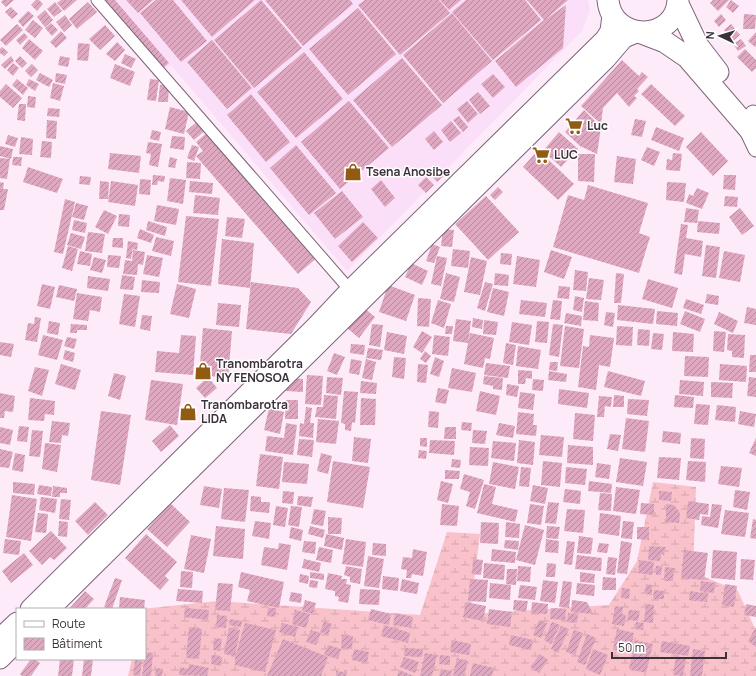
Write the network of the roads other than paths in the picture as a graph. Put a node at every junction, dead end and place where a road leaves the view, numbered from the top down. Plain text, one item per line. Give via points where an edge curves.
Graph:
1 (97, 0) edge
2 (678, 2) edge
3 (610, 8) edge
4 (639, 32) junction
5 (753, 121) edge
6 (756, 149) edge
7 (350, 290) junction
8 (31, 608) edge
9 (51, 608) edge
10 (16, 623) edge
11 (0, 638) edge
12 (16, 643) edge
13 (0, 658) edge

1 - 7 street
2 - 4 main road via 674,14 659,29
2 - 5 main road via 698,46
3 - 4 main road via 624,27
3 - 7 street via 610,31 605,38
4 - 5 main road via 665,42 687,57
4 - 9 street via 624,38 595,70
5 - 6 street
7 - 8 street
10 - 11 street
12 - 13 street

